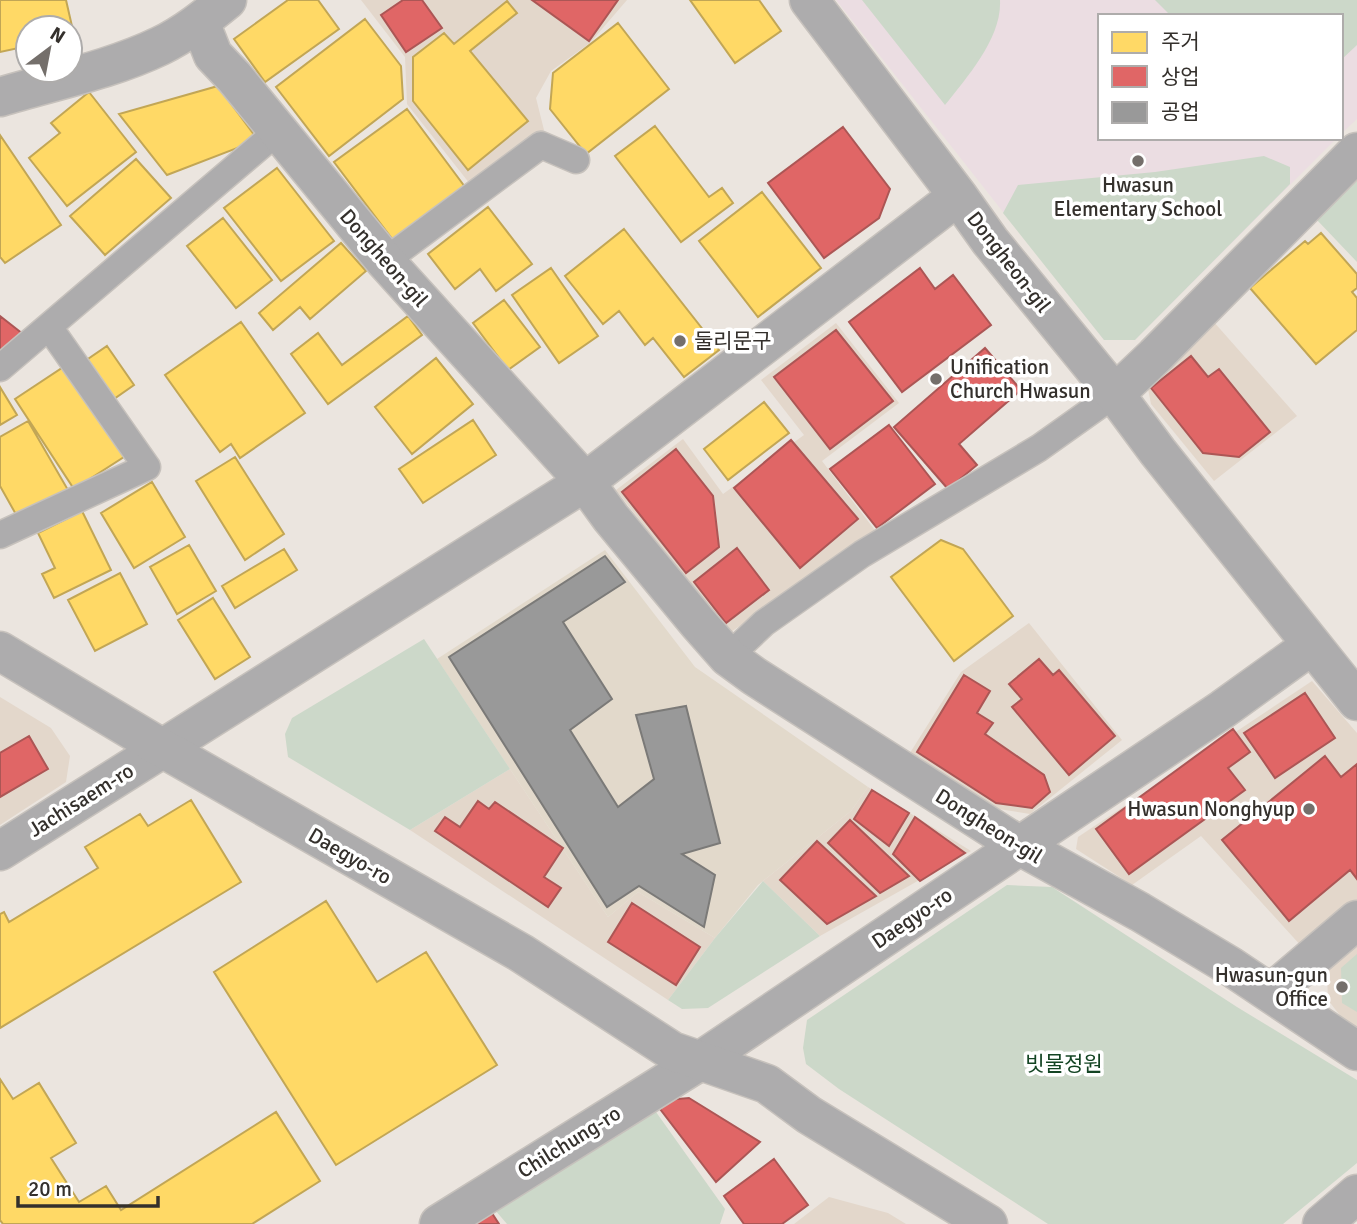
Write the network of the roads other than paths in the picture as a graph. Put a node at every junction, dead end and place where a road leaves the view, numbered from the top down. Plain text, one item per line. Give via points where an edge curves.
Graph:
1 (809, 0) edge
2 (206, 7) edge
3 (0, 97) edge
4 (278, 131) junction
5 (1357, 152) edge
6 (576, 160) dead end
7 (958, 196) junction
8 (385, 261) junction
9 (49, 327) junction
10 (0, 368) edge
11 (1115, 394) junction
12 (585, 482) junction
13 (0, 535) edge
14 (1312, 645) junction
15 (0, 651) edge
16 (728, 657) junction
17 (1357, 701) edge
18 (162, 748) junction
19 (1020, 846) junction
20 (0, 851) edge
21 (1357, 920) edge
22 (1271, 993) junction
23 (1357, 1051) edge
24 (700, 1061) junction
25 (1357, 1194) edge
26 (439, 1224) edge
27 (988, 1224) edge
28 (1322, 1224) edge

1 - 7 street
2 - 3 street via 161,46
2 - 4 street, Dongheon-gil via 214,55
4 - 8 street, Dongheon-gil
4 - 9 lane
5 - 11 street
6 - 8 lane via 541,145
7 - 11 street, Dongheon-gil
7 - 12 street, Dongheon-gil
8 - 12 street, Dongheon-gil
9 - 10 lane
9 - 13 lane via 147,467
11 - 14 street, Dongheon-gil
11 - 16 lane via 1039,448 862,554 764,623
12 - 16 street, Dongheon-gil
12 - 18 street, Jachisaem-ro
14 - 17 street, Dongheon-gil
14 - 19 street, Daegyo-ro
15 - 18 street, Daegyo-ro
16 - 19 street, Dongheon-gil
18 - 20 street, Jachisaem-ro
18 - 24 street, Daegyo-ro via 521,953 672,1051
19 - 22 street, Dongheon-gil
19 - 24 street, Daegyo-ro
21 - 22 street
22 - 23 street, Dongheon-gil
24 - 26 street, Chilchung-ro
24 - 27 street, Daegyo-ro via 767,1084 809,1115
25 - 28 street

